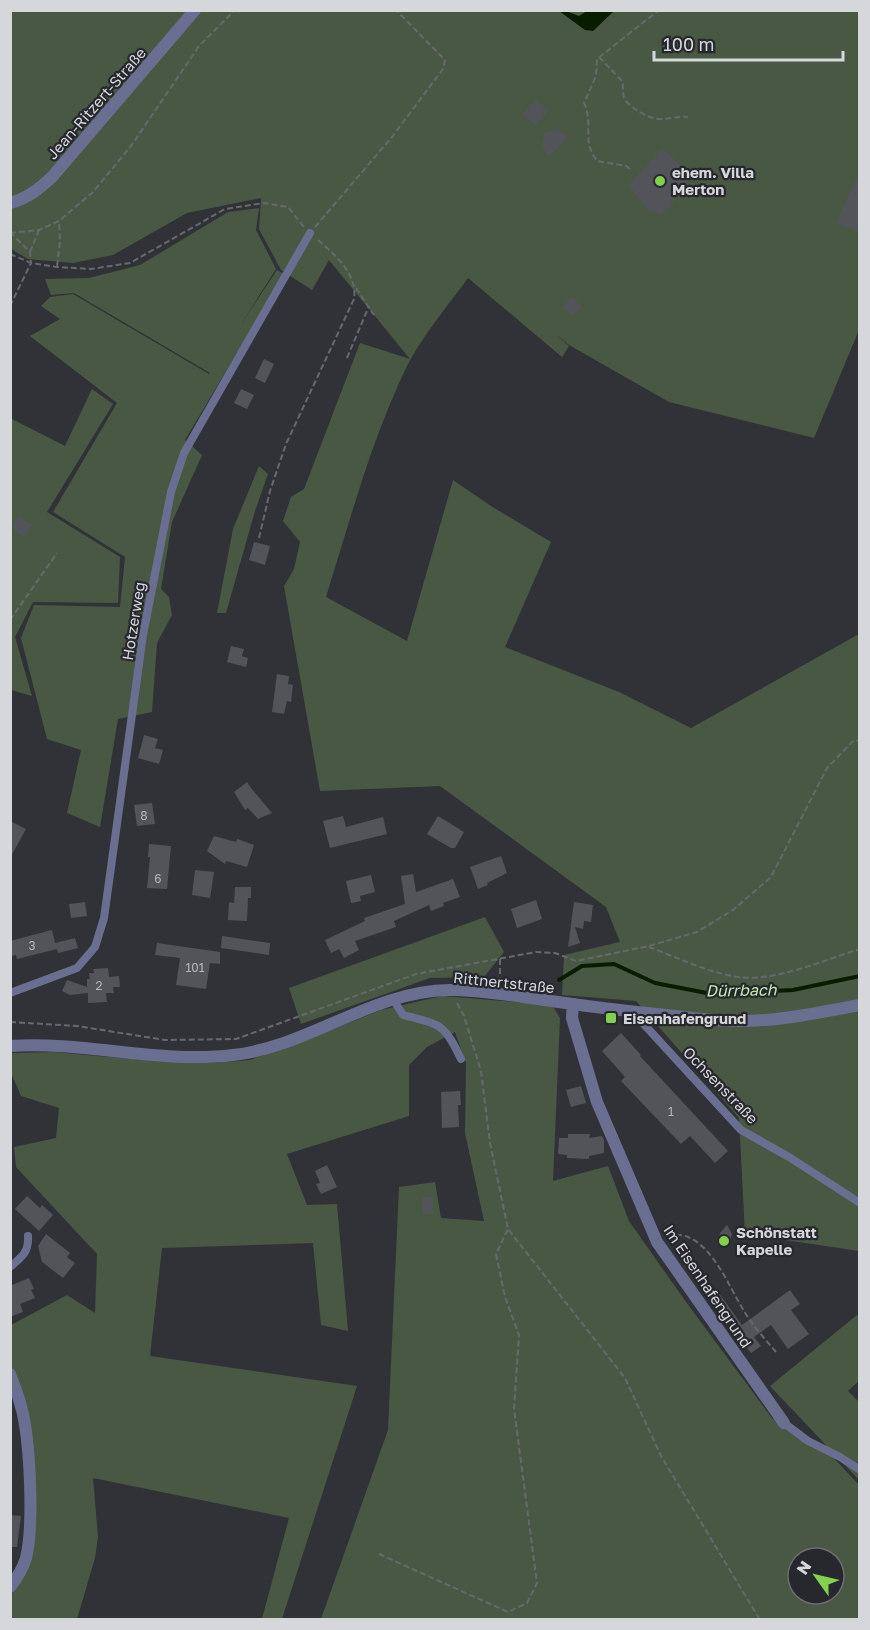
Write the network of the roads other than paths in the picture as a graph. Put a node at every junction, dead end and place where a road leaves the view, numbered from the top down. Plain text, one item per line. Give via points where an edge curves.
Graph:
1 (195, 10) edge
2 (10, 202) edge
3 (310, 233) road end
4 (10, 993) edge
5 (393, 999) junction
6 (573, 1004) junction
7 (860, 1005) edge
8 (635, 1012) junction
9 (10, 1046) edge
10 (461, 1059) dead end
11 (860, 1203) edge
12 (28, 1236) dead end
13 (10, 1267) edge
14 (10, 1374) edge
15 (784, 1423) joint
16 (860, 1470) edge
17 (10, 1587) edge

1 - 2 street, Jean-Ritzert-Straße via 52,177 23,199
3 - 4 lane, Hotzerweg via 184,453 171,492 143,636 104,918 95,947 77,968
5 - 6 street, Rittnertstraße via 449,990
5 - 9 street, Rittnertstraße via 275,1046 233,1055 178,1057 56,1046
5 - 10 lane via 403,1015 434,1023 449,1034
6 - 8 street, Rittnertstraße
6 - 15 street, Im Eisenhafengrund via 572,1018 597,1102 657,1242
7 - 8 street, Rittnertstraße via 748,1021
8 - 11 lane, Ochsenstraße via 741,1130
12 - 13 lane via 26,1252
14 - 17 street via 23,1414 30,1495 26,1557
15 - 16 lane, Im Eisenhafengrund

